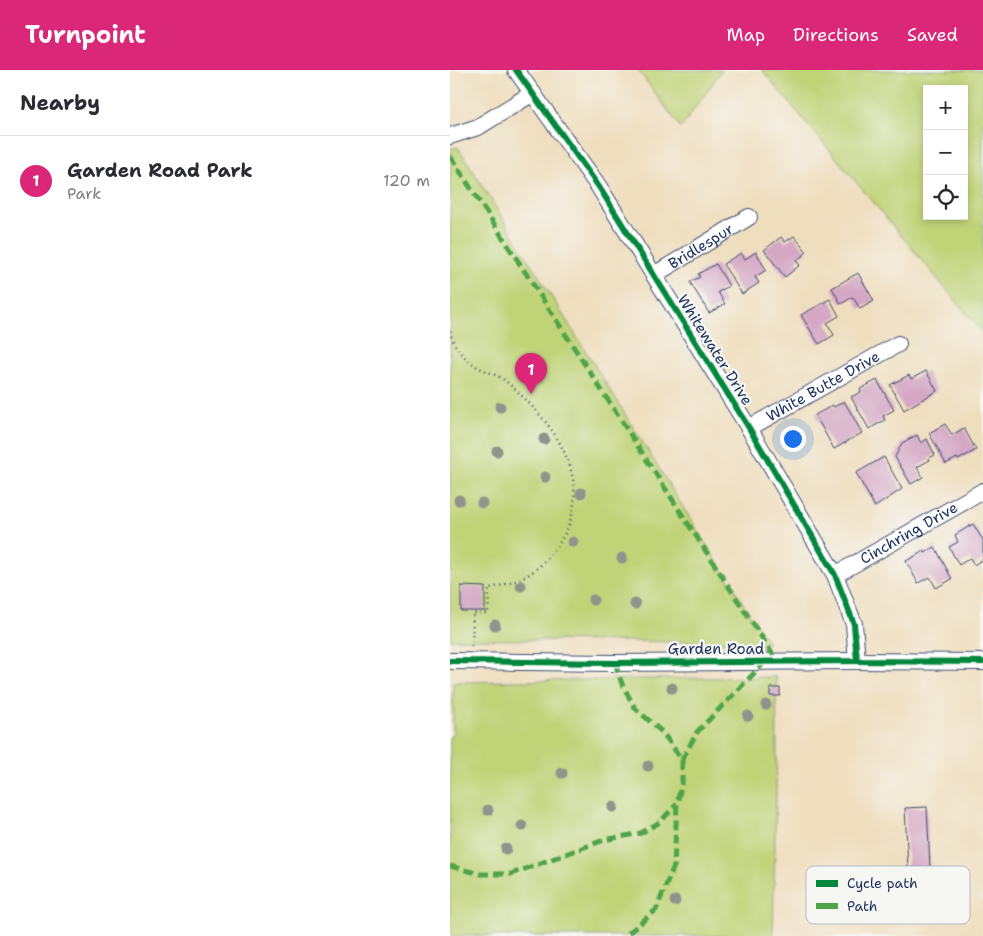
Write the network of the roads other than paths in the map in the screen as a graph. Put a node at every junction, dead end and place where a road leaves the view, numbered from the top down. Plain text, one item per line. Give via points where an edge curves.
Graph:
1 (516, 70) edge
2 (533, 93) junction
3 (450, 136) edge
4 (749, 216) dead end
5 (654, 275) junction
6 (898, 344) dead end
7 (749, 428) junction
8 (983, 491) edge
9 (835, 575) junction
10 (450, 661) edge
11 (857, 661) junction
12 (983, 662) edge

1 - 2 street, Whitewater Drive
2 - 3 street via 478,127
2 - 5 street, Whitewater Drive via 599,187
4 - 5 street, Bridlespur
5 - 7 street, Whitewater Drive
6 - 7 street, White Butte Drive
7 - 9 street, Whitewater Drive
8 - 9 street, Cinchring Drive
9 - 11 street, Whitewater Drive via 854,624
10 - 11 street, Garden Road
11 - 12 street, Garden Road

